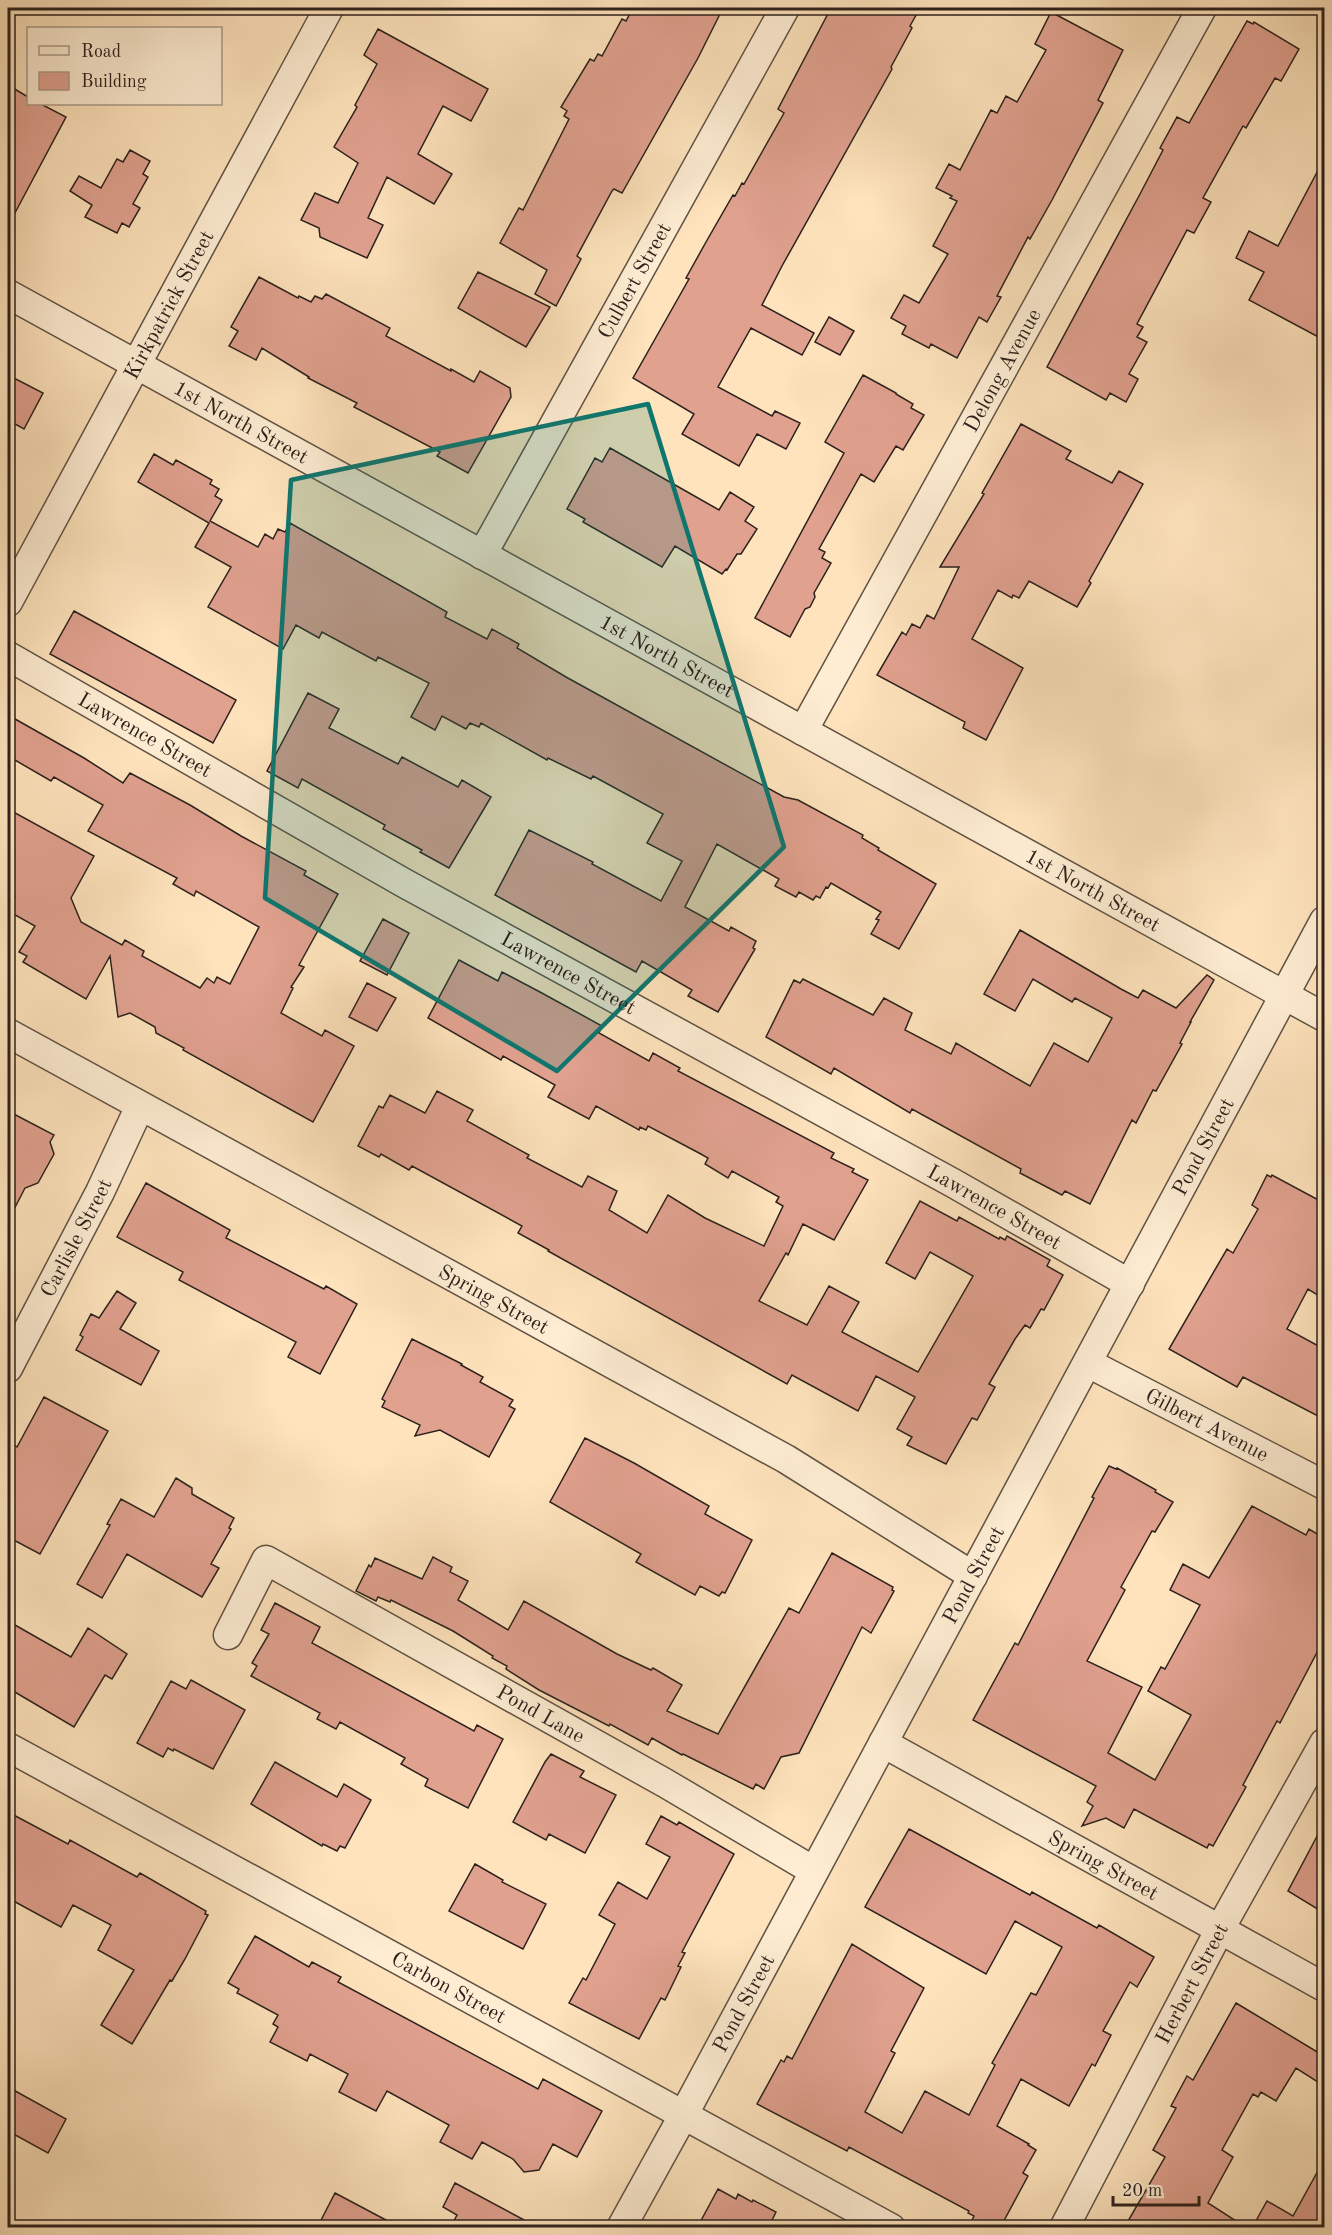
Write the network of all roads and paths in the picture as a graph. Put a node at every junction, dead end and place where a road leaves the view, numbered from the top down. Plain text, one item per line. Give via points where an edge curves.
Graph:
1 (329, 8) edge
2 (785, 8) edge
3 (1202, 8) edge
4 (8, 294) edge
5 (135, 365) junction
6 (482, 555) junction
7 (8, 602) edge
8 (8, 656) edge
9 (803, 731) junction
10 (1324, 921) edge
11 (1285, 995) junction
12 (1324, 1017) edge
13 (8, 1033) edge
14 (140, 1107) junction
15 (1130, 1284) junction
16 (1088, 1364) junction
17 (8, 1368) edge
18 (1324, 1485) edge
19 (973, 1576) junction
20 (228, 1635) dead end
21 (884, 1743) junction
22 (1324, 1743) edge
23 (8, 1747) edge
24 (814, 1871) junction
25 (1220, 1929) junction
26 (1324, 1987) edge
27 (684, 2114) junction
28 (621, 2228) edge
29 (891, 2228) edge
30 (1064, 2228) edge

1 - 5 street, Kirkpatrick Street
2 - 6 street, Culbert Street
3 - 9 street, Delong Avenue
4 - 5 street, 1st North Street
5 - 6 street, 1st North Street
5 - 7 street, Kirkpatrick Street
6 - 9 street, 1st North Street
8 - 15 street, Lawrence Street via 404,883 953,1182
9 - 11 street, 1st North Street
10 - 11 street, Pond Street
11 - 12 street, 1st North Street
11 - 15 street, Pond Street
13 - 14 street, Spring Street
14 - 17 street, Carlisle Street
14 - 19 street, Spring Street via 786,1460
15 - 16 street, Pond Street
16 - 18 street, Gilbert Avenue
16 - 19 street, Pond Street
19 - 21 street, Pond Street
20 - 24 street, Pond Lane via 266,1560
21 - 24 street, Pond Street
21 - 25 street, Spring Street
22 - 25 street, Herbert Street
23 - 27 street, Carbon Street
24 - 27 street, Pond Street
25 - 26 street, Spring Street
25 - 30 street, Herbert Street
27 - 28 street, Pond Street
27 - 29 street, Carbon Street

